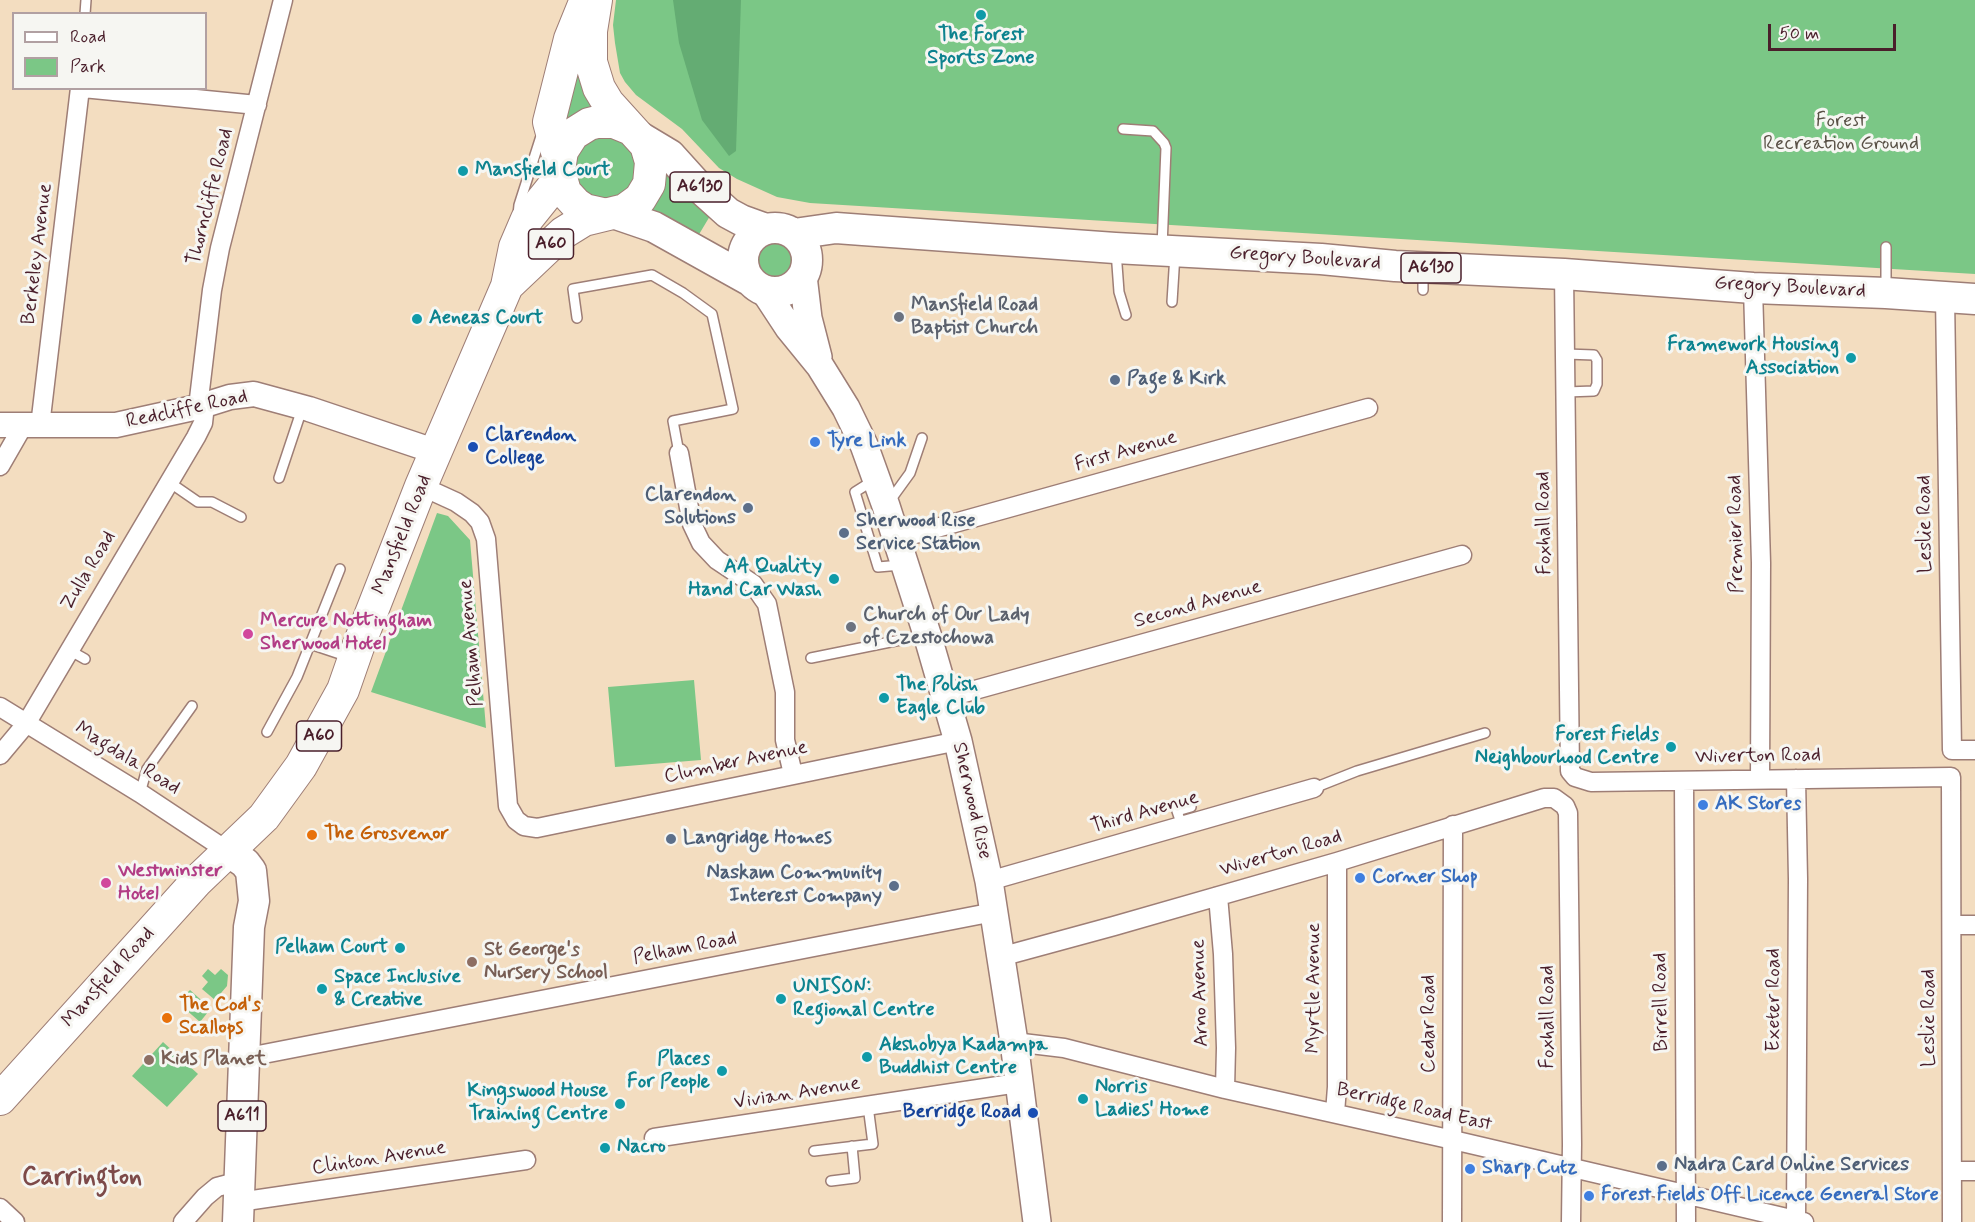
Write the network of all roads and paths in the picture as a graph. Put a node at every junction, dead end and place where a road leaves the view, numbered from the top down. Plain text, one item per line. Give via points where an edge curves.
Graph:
1 (283, 0) edge
2 (586, 0) edge
3 (596, 0) edge
4 (558, 81) junction
5 (82, 90) edge
6 (103, 90) edge
7 (257, 105) junction
8 (1123, 129) dead end
9 (636, 133) junction
10 (560, 168) junction
11 (608, 214) junction
12 (515, 247) junction
13 (1886, 247) dead end
14 (1115, 248) junction
15 (793, 250) junction
16 (1168, 251) junction
17 (1564, 274) junction
18 (756, 285) junction
19 (507, 286) junction
20 (1753, 288) junction
21 (1886, 293) junction
22 (1945, 297) junction
23 (1975, 299) edge
24 (1172, 302) dead end
25 (1126, 315) dead end
26 (577, 318) dead end
27 (1566, 354) junction
28 (820, 366) junction
29 (1566, 392) junction
30 (201, 406) junction
31 (302, 407) junction
32 (1368, 408) dead end
33 (21, 426) edge
34 (922, 438) dead end
35 (437, 452) junction
36 (679, 453) joint
37 (0, 466) edge
38 (279, 478) dead end
39 (876, 478) junction
40 (169, 482) junction
41 (421, 486) junction
42 (886, 506) junction
43 (241, 517) dead end
44 (897, 539) junction
45 (1462, 555) dead end
46 (904, 565) junction
47 (340, 569) dead end
48 (927, 634) junction
49 (310, 644) junction
50 (69, 650) junction
51 (354, 658) junction
52 (811, 658) dead end
53 (85, 659) dead end
54 (946, 698) junction
55 (192, 706) dead end
56 (0, 707) edge
57 (26, 723) junction
58 (267, 732) dead end
59 (1485, 733) dead end
60 (958, 741) junction
61 (1975, 750) edge
62 (0, 754) edge
63 (1570, 771) joint
64 (793, 774) junction
65 (1952, 777) joint
66 (1760, 779) junction
67 (1796, 779) junction
68 (1684, 781) junction
69 (1314, 788) joint
70 (140, 793) junction
71 (1191, 807) dead end
72 (1568, 813) joint
73 (1453, 825) junction
74 (524, 826) joint
75 (1182, 826) junction
76 (240, 862) junction
77 (1337, 862) junction
78 (989, 881) junction
79 (1218, 896) junction
80 (994, 912) junction
81 (1952, 925) junction
82 (1975, 925) edge
83 (1000, 957) junction
84 (1014, 1042) junction
85 (243, 1058) junction
86 (1018, 1083) junction
87 (1225, 1089) junction
88 (0, 1099) edge
89 (868, 1106) junction
90 (1335, 1113) junction
91 (654, 1138) dead end
92 (1453, 1140) junction
93 (852, 1146) junction
94 (814, 1151) dead end
95 (526, 1160) dead end
96 (1572, 1169) junction
97 (1953, 1171) junction
98 (1975, 1171) edge
99 (831, 1181) dead end
100 (1686, 1194) junction
101 (239, 1202) edge
102 (0, 1208) edge
103 (15, 1222) edge
104 (183, 1222) edge
105 (1037, 1222) edge
106 (1452, 1222) edge
107 (1570, 1222) edge
108 (1686, 1222) edge
109 (1798, 1222) edge
110 (1952, 1222) edge

1 - 7 street, Thorncliffe Road
2 - 4 highway
3 - 9 highway, Mansfield Road via 591,62 608,103
4 - 10 highway via 549,122
4 - 12 lane via 519,205
5 - 33 street, Berkeley Avenue
6 - 7 street
7 - 30 street, Thorncliffe Road via 212,290
8 - 16 lane via 1153,131 1166,148
9 - 10 highway, Mansfield Road via 614,122 590,124 567,141
9 - 11 highway, Mansfield Road via 646,145 651,162 649,184 634,204
9 - 15 main road, Gregory Boulevard / A6130 via 670,155 722,209
10 - 11 highway via 565,192 576,204 585,210
10 - 12 highway, Mansfield Road / A60 via 527,219
11 - 18 main road via 654,226
11 - 19 highway, Mansfield Road / A60 via 584,220 563,233
12 - 19 highway, Mansfield Road / A60
13 - 21 lane
14 - 15 main road, Gregory Boulevard / A6130 via 836,228
14 - 16 main road, Gregory Boulevard / A6130
14 - 25 lane via 1119,292
15 - 18 main road, Gregory Boulevard via 797,284 781,292
15 - 18 main road via 758,232 746,245 742,263
15 - 28 main road, Sherwood Rise
16 - 17 main road, Gregory Boulevard / A6130 via 1321,259 1423,278
16 - 24 lane
17 - 20 main road, Gregory Boulevard / A6130
17 - 27 street, Foxhall Road
18 - 28 main road, Sherwood Rise
19 - 35 highway, Mansfield Road / A60
20 - 21 main road, Gregory Boulevard / A6130
20 - 66 street, Premier Road via 1761,552
21 - 22 main road, Gregory Boulevard / A6130
22 - 23 main road, Gregory Boulevard / A6130
22 - 61 street, Leslie Road via 1952,750
26 - 36 lane via 573,289 652,275 712,314 733,409 673,420
27 - 29 street, Foxhall Road
27 - 29 lane via 1594,355 1597,360 1594,391
28 - 39 main road, Sherwood Rise via 846,408
29 - 63 street, Foxhall Road
30 - 31 street, Redcliffe Road via 254,394
30 - 33 street, Redcliffe Road via 116,425
30 - 40 street, Zulla Road via 203,423
31 - 35 street, Redcliffe Road
31 - 38 lane
32 - 44 street, First Avenue
33 - 37 street
34 - 42 lane via 910,473
35 - 41 highway, Mansfield Road / A60
36 - 64 street via 692,524 701,543 717,560 753,584 767,604 785,692 785,740
39 - 42 main road, Sherwood Rise
39 - 46 lane via 855,492 878,567
40 - 43 lane via 198,502 212,502
40 - 50 street, Zulla Road
41 - 51 highway, Mansfield Road / A60
41 - 74 street, Pelham Avenue via 472,513 486,539 508,806
42 - 44 main road, Sherwood Rise
44 - 46 main road, Sherwood Rise
45 - 54 street, Second Avenue
46 - 48 main road, Sherwood Rise
47 - 49 lane
48 - 52 lane
48 - 54 main road, Sherwood Rise
49 - 51 lane
49 - 58 lane
50 - 53 lane
50 - 57 street, Zulla Road
51 - 76 highway, Mansfield Road / A60 via 323,729 264,817
54 - 60 main road, Sherwood Rise
55 - 70 lane via 147,768
56 - 57 street, Magdala Road
57 - 62 street, Zulla Road
57 - 70 street, Magdala Road
59 - 69 lane via 1357,771
60 - 64 street, Clumber Avenue
60 - 78 main road, Sherwood Rise
63 - 68 street, Wiverton Road via 1590,782
64 - 74 street, Clumber Avenue via 537,828
65 - 67 street, Wiverton Road
65 - 81 street, Leslie Road
66 - 67 street, Wiverton Road
66 - 68 street, Wiverton Road
67 - 109 street, Exeter Road
68 - 100 street, Birrell Road
69 - 75 street, Third Avenue
70 - 76 street, Magdala Road
71 - 75 lane via 1177,811
72 - 73 street, Wiverton Road via 1554,798 1545,798
72 - 96 street, Foxhall Road
73 - 77 street, Wiverton Road
73 - 92 street, Cedar Road
75 - 78 street, Third Avenue
76 - 85 main road, A611 via 233,889 249,927
76 - 88 highway, Mansfield Road / A60 via 196,882
77 - 79 street, Wiverton Road
77 - 90 street, Myrtle Avenue
78 - 80 main road, Sherwood Rise
79 - 83 street, Wiverton Road
79 - 87 street, Arno Avenue
80 - 83 main road, Sherwood Rise
80 - 85 street, Pelham Road
81 - 82 street
81 - 97 street, Leslie Road
83 - 84 main road, Sherwood Rise
84 - 86 main road, Sherwood Rise
84 - 87 street, Berridge Road East via 1064,1048
85 - 101 main road, A611
86 - 89 street, Vivian Avenue
86 - 105 main road, Sherwood Rise
87 - 90 street, Berridge Road East
89 - 91 street, Vivian Avenue
89 - 93 lane via 873,1144
90 - 92 street, Berridge Road East
92 - 96 street, Berridge Road East
92 - 106 street, Cedar Road
93 - 94 lane
93 - 99 lane via 855,1178
95 - 101 street, Clinton Avenue
96 - 100 street, Berridge Road East
96 - 107 street, Foxhall Road
97 - 98 street
97 - 110 street, Leslie Road
100 - 108 street, Birrell Road
100 - 109 street, Berridge Road East
101 - 104 street, Clinton Avenue via 217,1187
102 - 103 street

